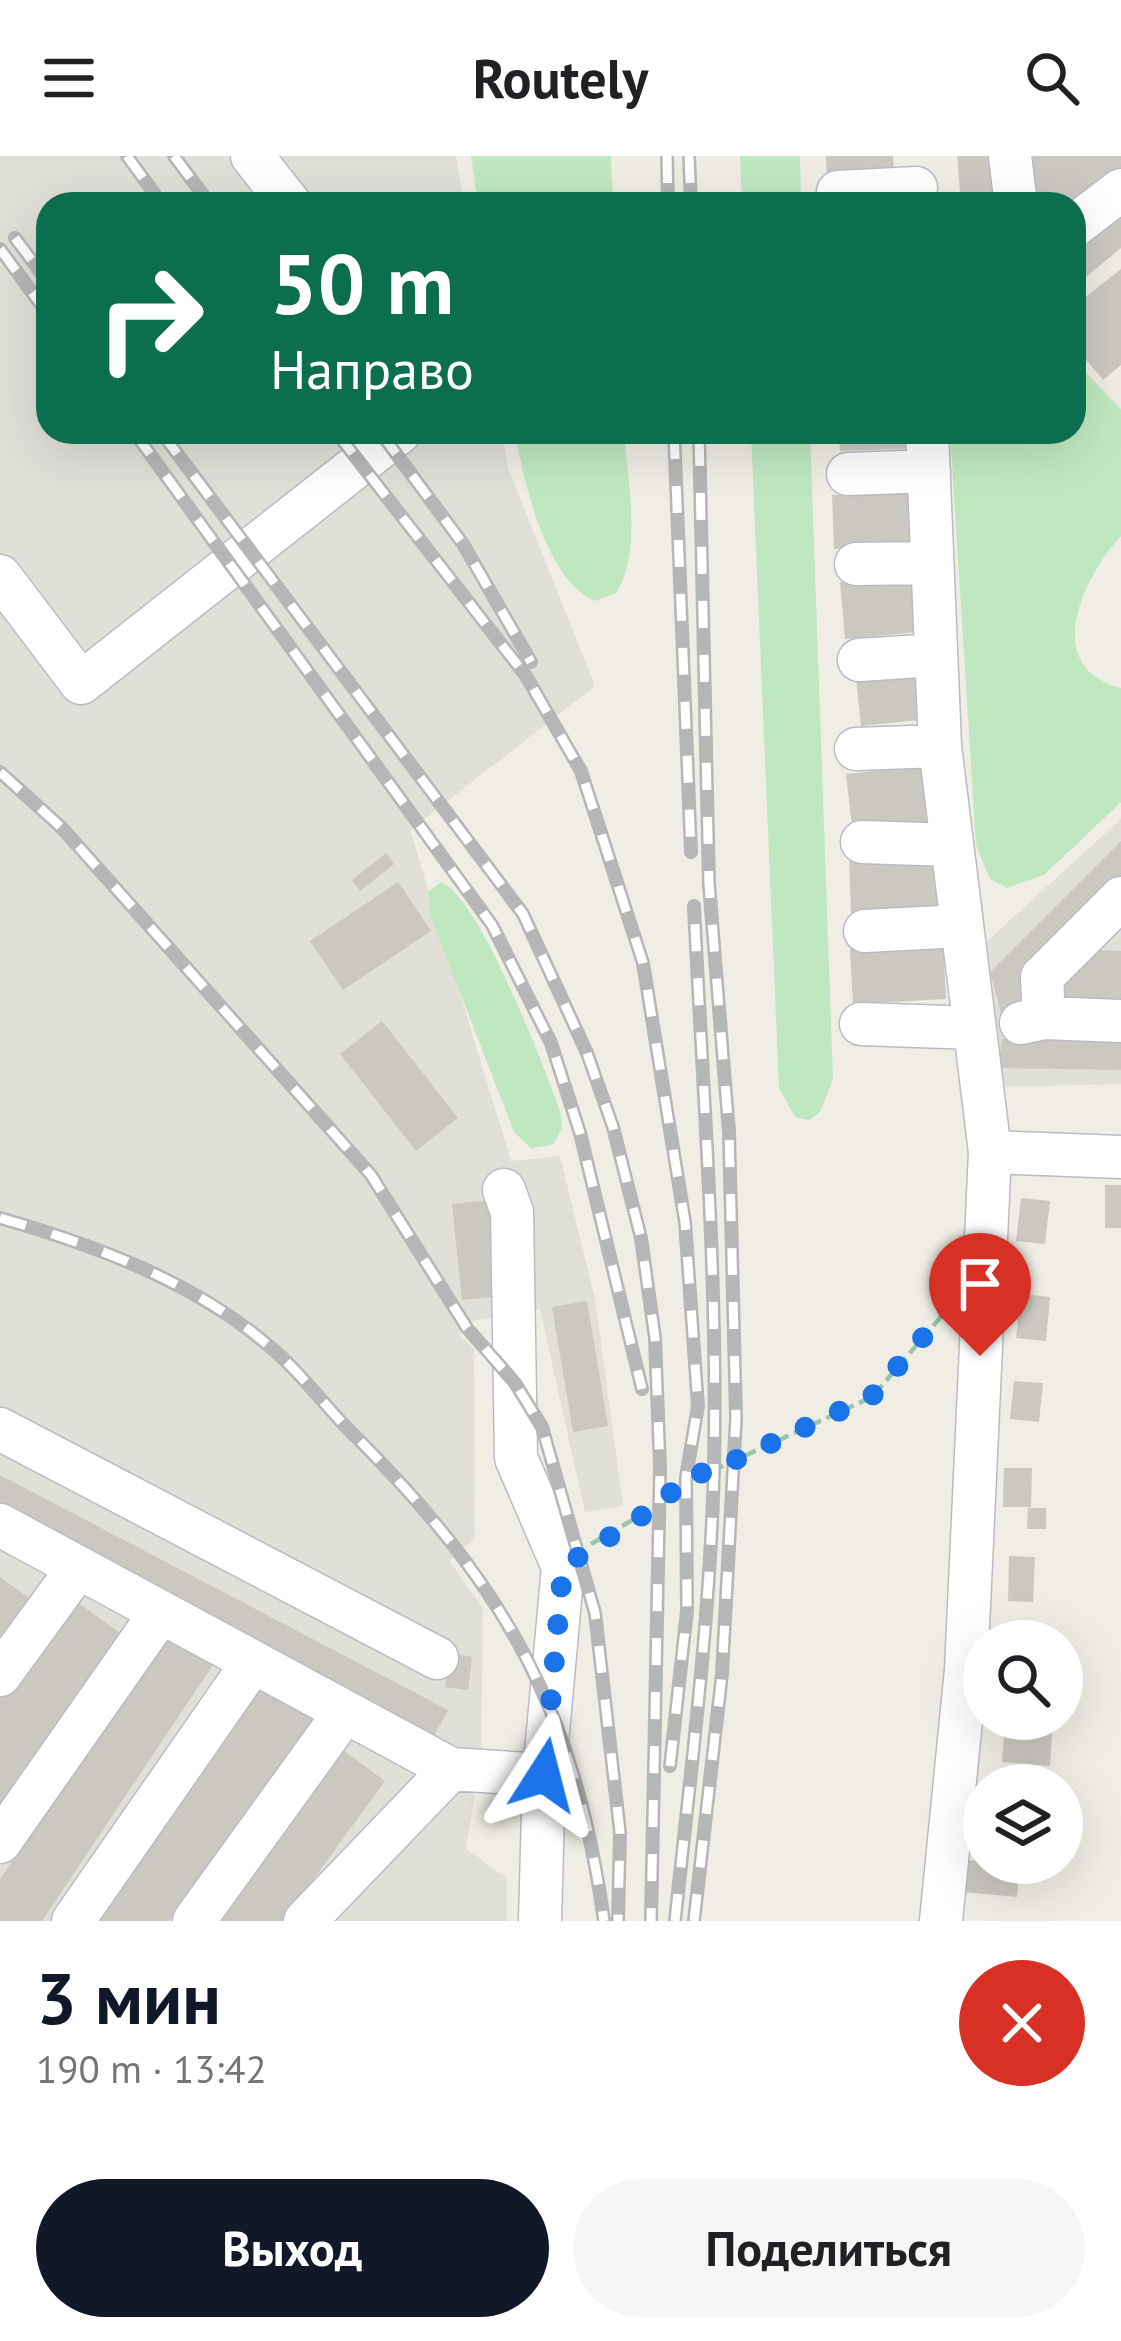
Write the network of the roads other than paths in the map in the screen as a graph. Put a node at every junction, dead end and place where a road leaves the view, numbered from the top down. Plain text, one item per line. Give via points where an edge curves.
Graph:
1 (252, 156) edge
2 (1010, 156) edge
3 (916, 183) edge
4 (1121, 190) edge
5 (280, 192) edge
6 (838, 192) dead end
7 (1014, 192) edge
8 (1086, 217) edge
9 (385, 444) edge
10 (928, 452) edge
11 (848, 474) dead end
12 (932, 563) junction
13 (856, 564) dead end
14 (0, 576) edge
15 (936, 655) junction
16 (859, 660) dead end
17 (940, 746) junction
18 (856, 749) dead end
19 (862, 842) dead end
20 (952, 845) junction
21 (1121, 898) edge
22 (962, 926) junction
23 (865, 931) dead end
24 (1103, 936) edge
25 (1121, 1021) edge
26 (861, 1024) dead end
27 (974, 1028) junction
28 (990, 1152) junction
29 (1121, 1157) edge
30 (504, 1190) dead end
31 (0, 1429) edge
32 (0, 1526) edge
33 (78, 1568) junction
34 (160, 1612) junction
35 (437, 1658) dead end
36 (253, 1662) junction
37 (0, 1675) edge
38 (345, 1712) junction
39 (452, 1769) junction
40 (544, 1775) junction
41 (0, 1842) edge
42 (73, 1921) edge
43 (194, 1921) edge
44 (305, 1921) edge
45 (540, 1921) edge
46 (941, 1921) edge

1 - 5 street
2 - 7 street
3 - 6 street
4 - 8 street
9 - 14 street via 81,683
10 - 11 street
10 - 12 street
12 - 13 street
12 - 15 street
15 - 16 street
15 - 17 street
17 - 18 street
17 - 20 street
19 - 20 street
20 - 22 street
21 - 24 street
22 - 23 street
22 - 27 street
24 - 25 street via 1042,977 1031,1021
26 - 27 street
27 - 28 street
28 - 29 street
28 - 46 street via 966,1670
30 - 40 street via 512,1212 516,1458 563,1567
31 - 35 street
32 - 33 street
33 - 34 street
33 - 37 street
34 - 36 street
34 - 41 street
36 - 38 street
36 - 42 street
38 - 39 street
38 - 43 street
39 - 40 street
39 - 44 street
40 - 45 street

